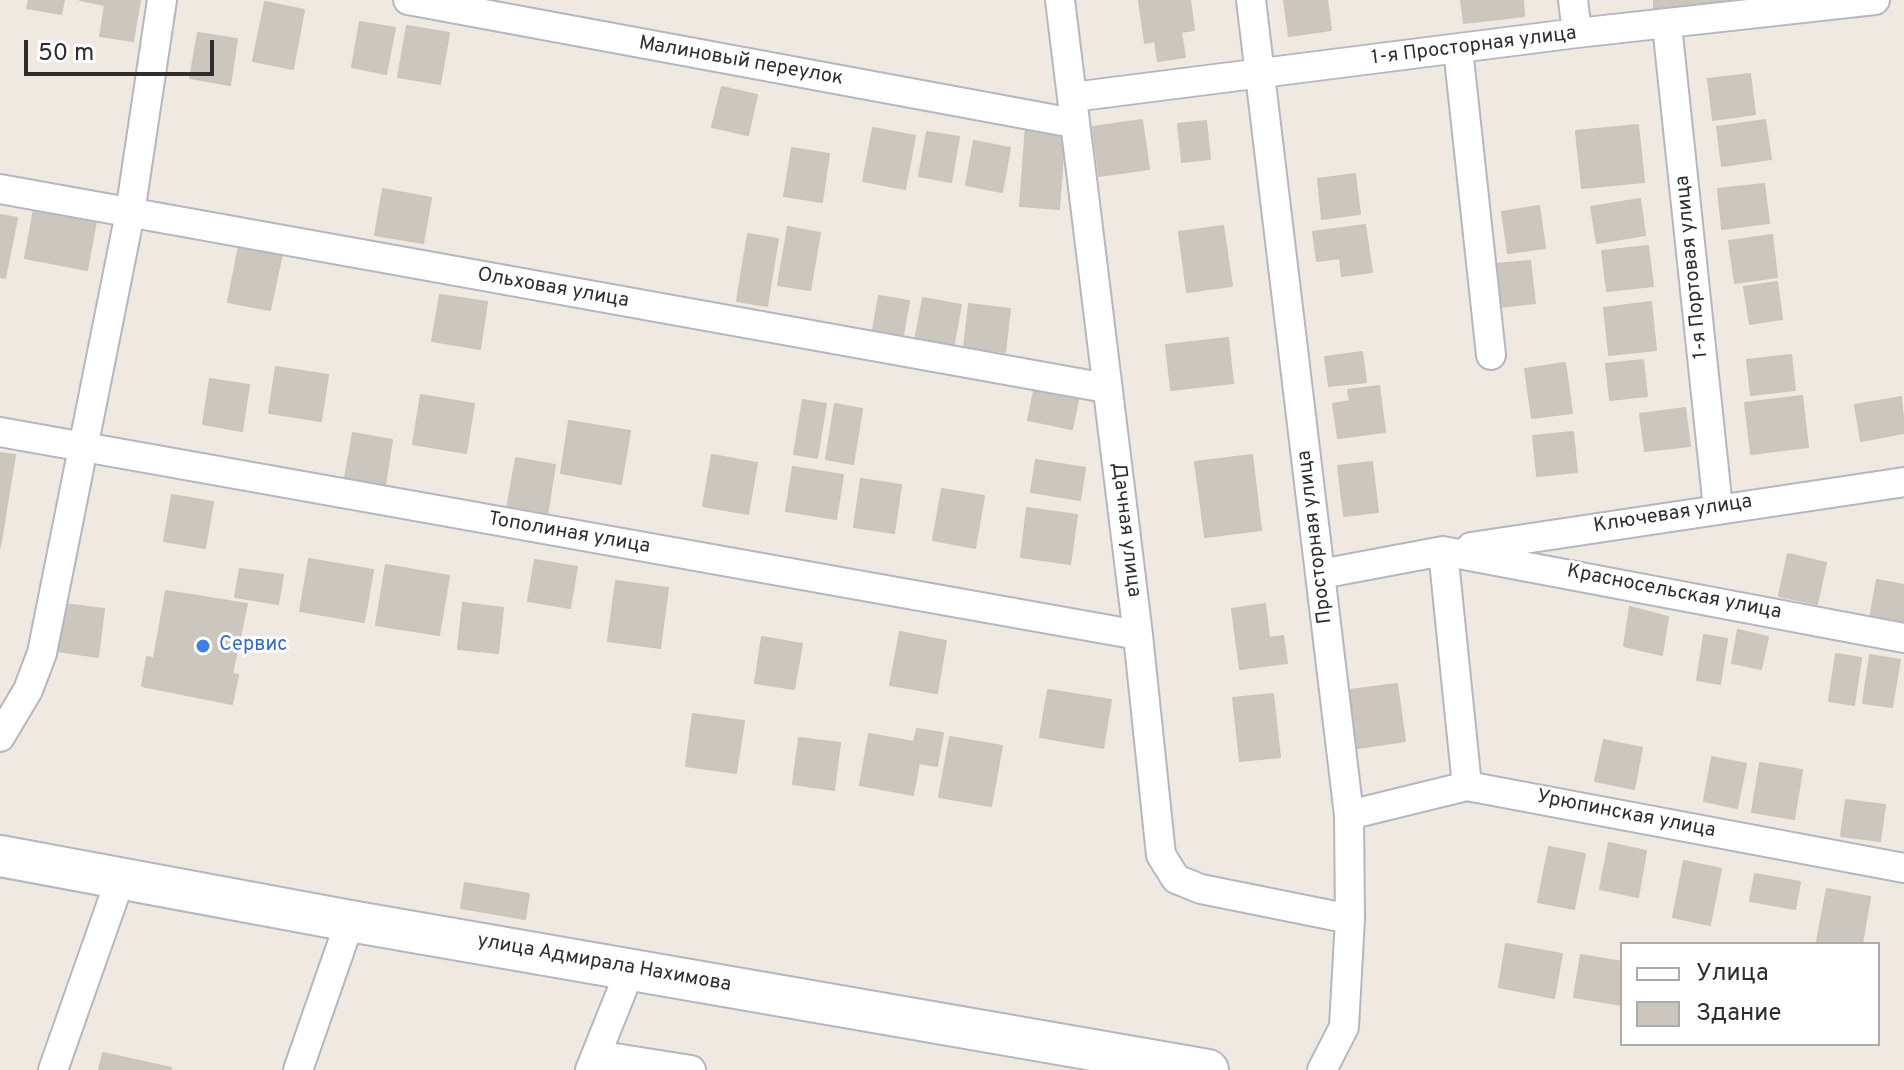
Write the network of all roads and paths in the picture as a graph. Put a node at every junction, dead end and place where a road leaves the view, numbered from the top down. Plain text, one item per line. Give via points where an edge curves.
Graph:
1 (162, 0) edge
2 (408, 0) edge
3 (1060, 0) edge
4 (1251, 0) edge
5 (1573, 0) edge
6 (1875, 0) edge
7 (1667, 25) junction
8 (1577, 33) junction
9 (1458, 49) junction
10 (1262, 74) junction
11 (1073, 110) junction
12 (0, 189) edge
13 (130, 213) junction
14 (1491, 355) dead end
15 (1106, 388) junction
16 (0, 432) edge
17 (81, 447) junction
18 (1904, 482) edge
19 (1718, 508) junction
20 (1443, 551) junction
21 (1321, 574) junction
22 (1138, 635) junction
23 (1904, 638) edge
24 (0, 737) edge
25 (1467, 786) junction
26 (1349, 815) junction
27 (0, 856) edge
28 (1904, 868) edge
29 (121, 877) junction
30 (1350, 919) junction
31 (350, 921) junction
32 (631, 968) junction
33 (1102, 1061) edge
34 (593, 1062) edge
35 (53, 1070) edge
36 (298, 1070) edge
37 (691, 1070) edge
38 (1208, 1070) edge
39 (1322, 1070) edge

1 - 13 street
2 - 11 street, Малиновый переулок
3 - 11 street, Дачная улица
4 - 10 street, Просторная улица
5 - 8 street
6 - 7 street, 1-я Просторная улица
7 - 8 street, 1-я Просторная улица
7 - 19 street, 1-я Портовая улица
8 - 9 street, 1-я Просторная улица
9 - 10 street, 1-я Просторная улица
9 - 14 street
10 - 11 street, 1-я Просторная улица
10 - 21 street, Просторная улица
11 - 15 street, Дачная улица
12 - 13 street, Ольховая улица
13 - 15 street, Ольховая улица
13 - 17 street
15 - 22 street, Дачная улица
16 - 17 street, Тополиная улица
17 - 22 street, Тополиная улица
17 - 24 street via 42,653 28,690
18 - 19 street, Ключевая улица
19 - 20 street, Ключевая улица
20 - 21 street, Ключевая улица
20 - 23 street, Красносельская улица
20 - 25 street
21 - 26 street, Просторная улица
22 - 30 street, Дачная улица via 1161,855 1176,879 1228,897
25 - 26 street, Урюпинская улица
25 - 28 street, Урюпинская улица
26 - 30 street, Просторная улица
27 - 29 main road, улица Адмирала Нахимова
29 - 31 main road, улица Адмирала Нахимова
29 - 35 street
30 - 39 street, Просторная улица via 1344,1027
31 - 32 main road, улица Адмирала Нахимова
31 - 36 street
32 - 33 main road, улица Адмирала Нахимова
32 - 34 street
33 - 38 main road, улица Адмирала Нахимова
34 - 37 street

